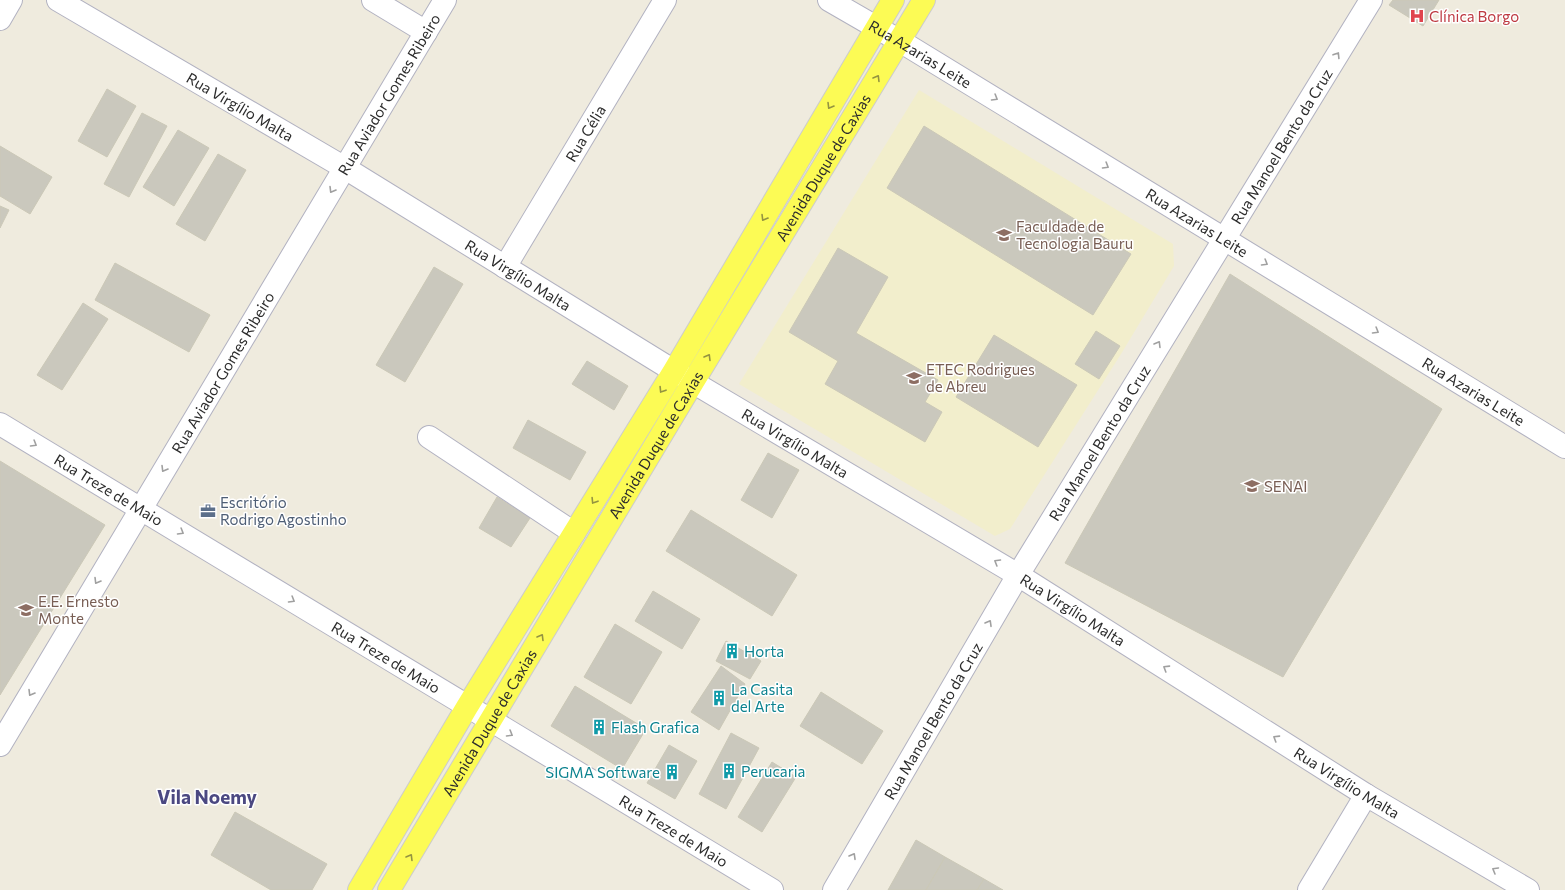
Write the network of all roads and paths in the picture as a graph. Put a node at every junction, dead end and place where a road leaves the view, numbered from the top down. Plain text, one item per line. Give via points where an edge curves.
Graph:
1 (12, 0) edge
2 (58, 0) edge
3 (373, 0) edge
4 (445, 0) edge
5 (665, 0) edge
6 (829, 0) edge
7 (893, 0) edge
8 (924, 0) edge
9 (1371, 0) edge
10 (0, 20) edge
11 (876, 28) junction
12 (426, 32) junction
13 (900, 41) junction
14 (345, 168) junction
15 (1224, 238) junction
16 (505, 267) junction
17 (674, 371) junction
18 (693, 382) junction
19 (0, 424) edge
20 (429, 437) dead end
21 (1565, 446) edge
22 (141, 507) junction
23 (574, 533) junction
24 (1018, 575) junction
25 (468, 707) junction
26 (491, 722) junction
27 (0, 745) edge
28 (1366, 795) junction
29 (359, 890) edge
30 (390, 890) edge
31 (772, 890) edge
32 (834, 890) edge
33 (1308, 890) edge
34 (1528, 890) edge

1 - 10 street
2 - 14 street, Rua Virgílio Malta
3 - 12 street
4 - 12 street, Rua Aviador Gomes Ribeiro
5 - 16 street, Rua Célia
6 - 11 street, Rua Azarias Leite
7 - 11 main road, Avenida Duque de Caxias
8 - 13 main road, Avenida Duque de Caxias
15 -> 9 street, Rua Manoel Bento da Cruz
11 - 13 street, Rua Azarias Leite
11 -> 17 main road, Avenida Duque de Caxias
12 - 14 street, Rua Aviador Gomes Ribeiro
13 -> 15 street, Rua Azarias Leite
18 -> 13 main road, Avenida Duque de Caxias
14 - 16 street, Rua Virgílio Malta
14 -> 22 street, Rua Aviador Gomes Ribeiro
15 -> 21 street, Rua Azarias Leite
24 -> 15 street, Rua Manoel Bento da Cruz
16 - 17 street, Rua Virgílio Malta
17 - 18 street, Rua Virgílio Malta
17 -> 23 main road, Avenida Duque de Caxias
24 -> 18 street, Rua Virgílio Malta
26 -> 18 main road, Avenida Duque de Caxias
19 -> 22 street, Rua Treze de Maio
20 - 23 street
22 -> 25 street, Rua Treze de Maio
22 -> 27 street, Rua Aviador Gomes Ribeiro
23 - 25 main road, Avenida Duque de Caxias
28 -> 24 street, Rua Virgílio Malta
32 -> 24 street, Rua Manoel Bento da Cruz
25 - 26 street, Rua Treze de Maio
25 - 29 main road, Avenida Duque de Caxias
30 -> 26 main road, Avenida Duque de Caxias
26 -> 31 street, Rua Treze de Maio
28 - 33 street
34 -> 28 street, Rua Virgílio Malta

